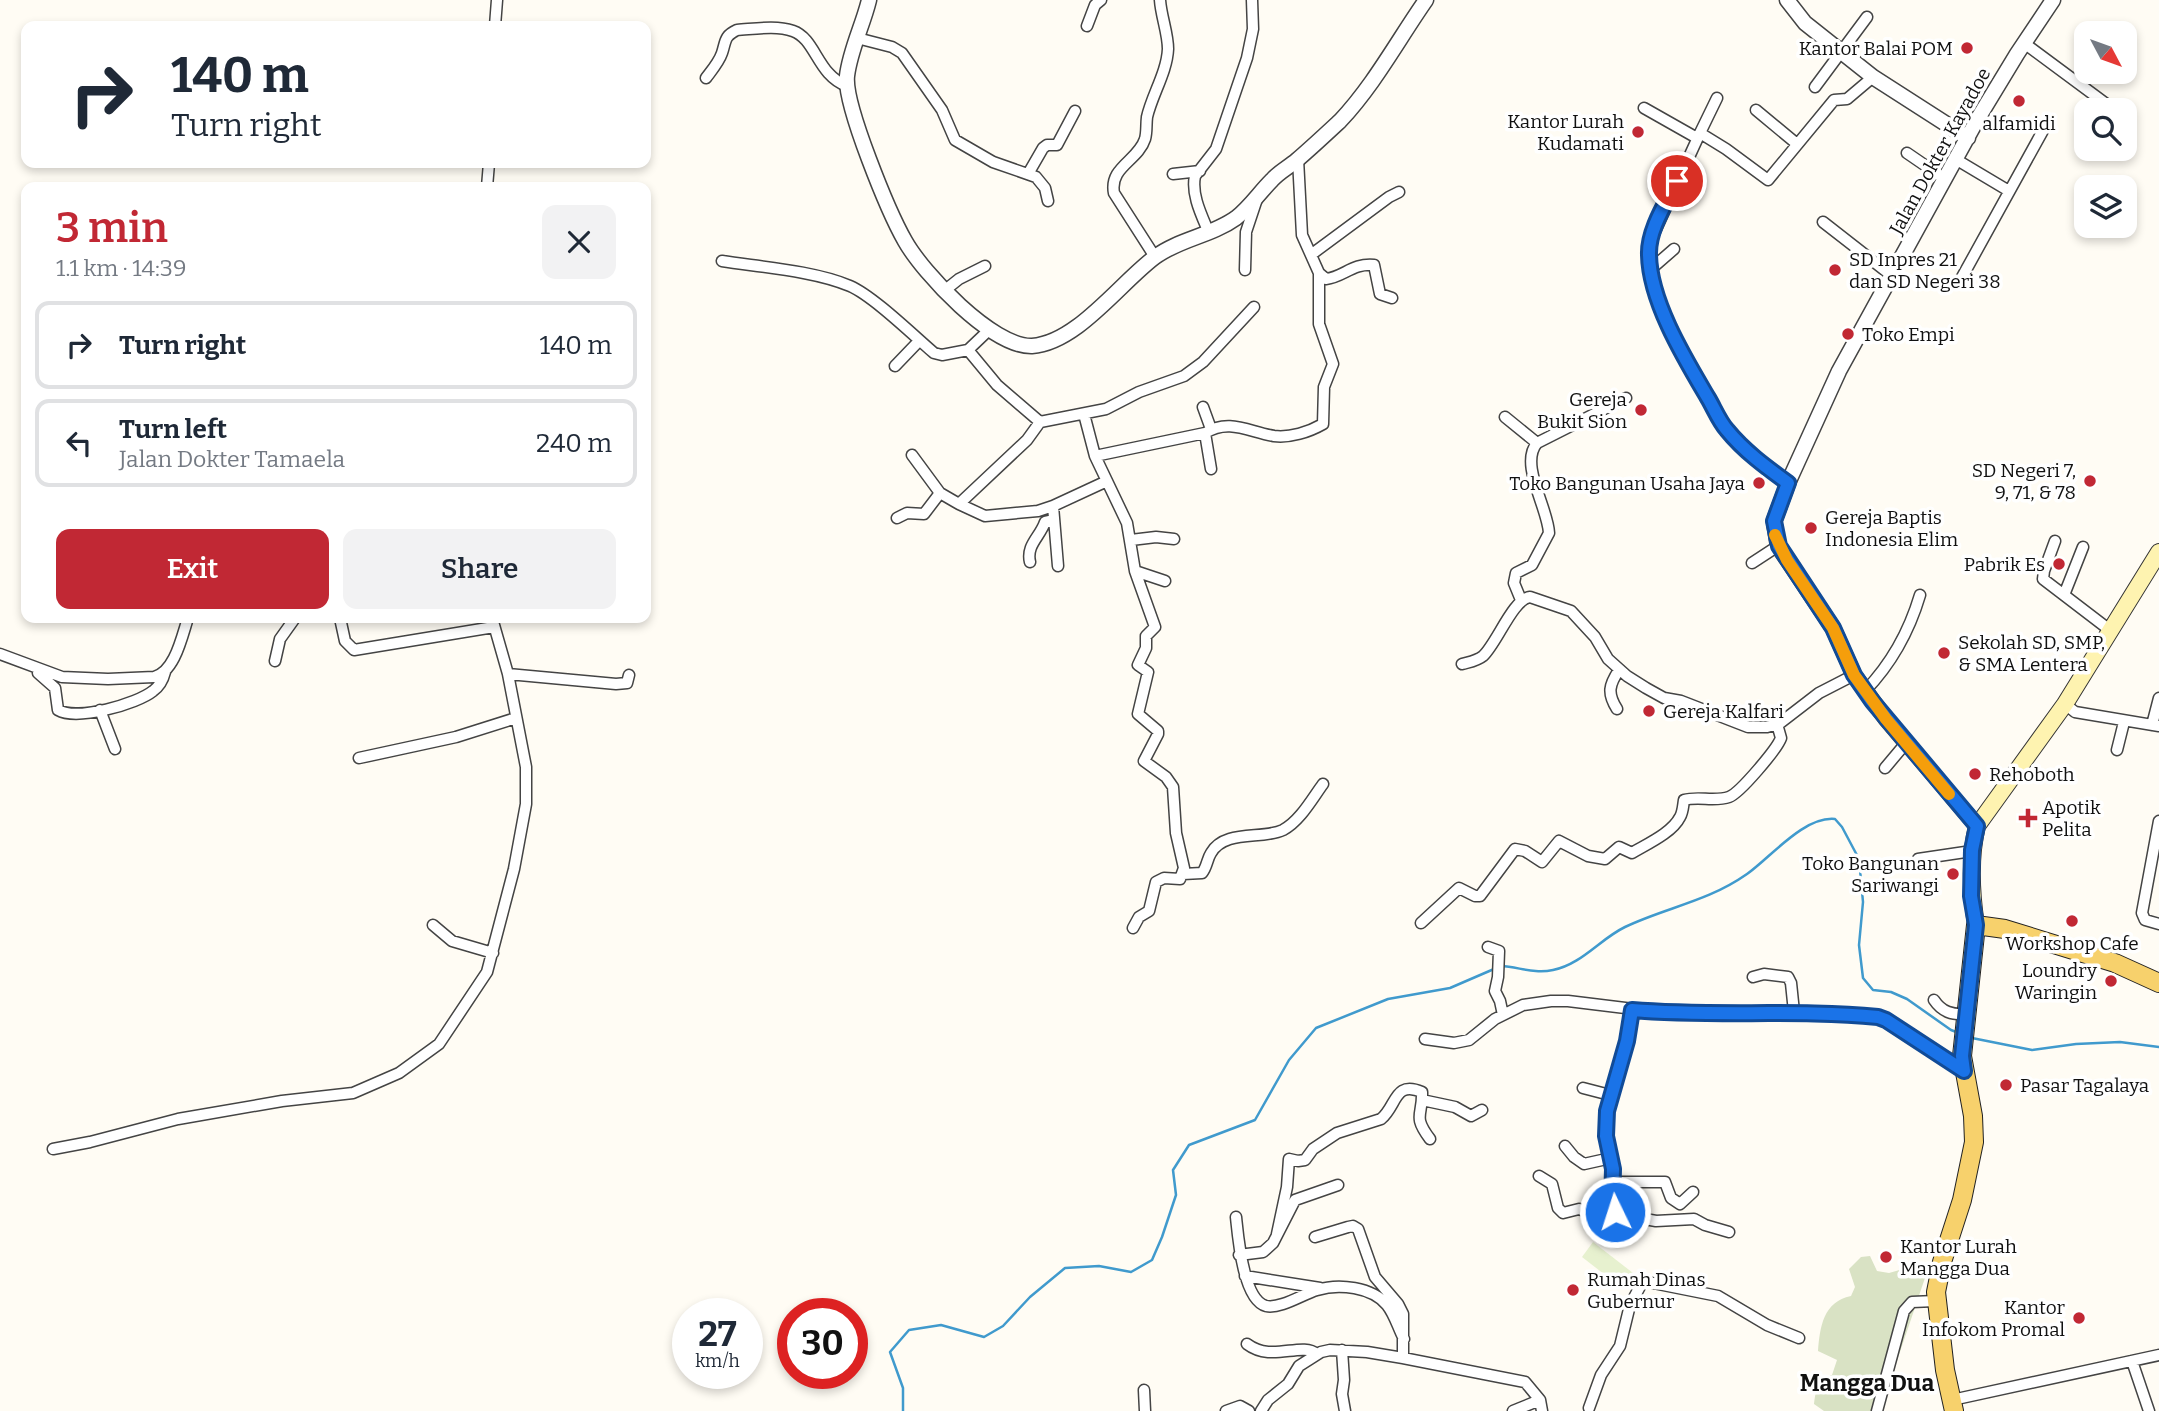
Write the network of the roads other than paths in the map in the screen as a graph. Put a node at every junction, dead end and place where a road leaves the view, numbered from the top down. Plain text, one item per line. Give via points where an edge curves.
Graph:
1 (497, 0) edge
2 (869, 0) edge
3 (1101, 0) edge
4 (1157, 0) edge
5 (1252, 0) edge
6 (1426, 0) edge
7 (1787, 0) edge
8 (2053, 0) edge
9 (1867, 17) dead end
10 (495, 21) edge
11 (1087, 26) dead end
12 (858, 38) junction
13 (2024, 43) junction
14 (1840, 51) junction
15 (1873, 77) junction
16 (706, 78) dead end
17 (848, 86) junction
18 (1815, 87) dead end
19 (1717, 98) dead end
20 (2098, 98) edge
21 (1644, 108) dead end
22 (1756, 110) dead end
23 (1075, 111) dead end
24 (2046, 125) dead end
25 (1699, 136) junction
26 (1968, 138) junction
27 (1797, 144) junction
28 (1907, 153) dead end
29 (1298, 159) junction
30 (1957, 160) junction
31 (1200, 171) junction
32 (1028, 174) junction
33 (1173, 174) dead end
34 (1945, 178) junction
35 (2009, 191) junction
36 (1399, 192) dead end
37 (1257, 199) junction
38 (1048, 201) dead end
39 (1823, 222) dead end
40 (1209, 233) junction
41 (1674, 249) dead end
42 (1312, 254) junction
43 (1155, 257) junction
44 (722, 261) dead end
45 (985, 266) dead end
46 (1651, 269) junction
47 (1245, 270) dead end
48 (1319, 273) junction
49 (1891, 275) junction
50 (1961, 279) dead end
51 (944, 290) junction
52 (1392, 298) dead end
53 (1254, 307) dead end
54 (990, 329) junction
55 (919, 341) junction
56 (968, 349) junction
57 (895, 366) dead end
58 (1626, 398) dead end
59 (1203, 407) dead end
60 (1084, 414) junction
61 (1505, 416) dead end
62 (1040, 422) junction
63 (1208, 431) junction
64 (1537, 443) junction
65 (912, 455) dead end
66 (1095, 456) junction
67 (1211, 470) dead end
68 (1107, 481) junction
69 (1788, 483) junction
70 (940, 494) junction
71 (959, 504) junction
72 (1053, 506) junction
73 (897, 518) dead end
74 (1054, 520) junction
75 (1174, 539) dead end
76 (1131, 540) junction
77 (2055, 541) dead end
78 (1779, 546) junction
79 (2083, 547) dead end
80 (2159, 552) edge
81 (1030, 562) dead end
82 (1752, 563) dead end
83 (1058, 566) dead end
84 (1135, 571) junction
85 (1165, 581) dead end
86 (1920, 595) dead end
87 (2064, 595) junction
88 (1521, 600) junction
89 (186, 623) edge
90 (291, 623) edge
91 (341, 623) edge
92 (488, 623) edge
93 (493, 623) edge
94 (2111, 631) junction
95 (0, 654) edge
96 (275, 661) dead end
97 (1462, 664) dead end
98 (33, 668) junction
99 (1619, 670) junction
100 (165, 672) junction
101 (508, 674) junction
102 (629, 675) dead end
103 (1854, 675) junction
104 (1865, 691) junction
105 (2159, 698) edge
106 (2065, 704) junction
107 (1617, 709) dead end
108 (100, 710) junction
109 (516, 718) junction
110 (2124, 722) junction
111 (1777, 724) junction
112 (2155, 725) edge
113 (1906, 743) junction
114 (115, 749) dead end
115 (2117, 750) dead end
116 (359, 758) dead end
117 (1885, 768) dead end
118 (1324, 784) dead end
119 (2159, 821) edge
120 (1977, 826) junction
121 (1972, 850) junction
122 (1918, 859) dead end
123 (1183, 874) junction
124 (1421, 923) dead end
125 (2159, 924) edge
126 (433, 925) dead end
127 (1976, 925) junction
128 (1133, 928) dead end
129 (1488, 947) dead end
130 (493, 953) junction
131 (1753, 977) dead end
132 (2159, 982) edge
133 (1934, 1000) dead end
134 (1632, 1010) junction
135 (1794, 1012) junction
136 (1503, 1015) junction
137 (1966, 1018) junction
138 (1425, 1039) dead end
139 (1963, 1063) junction
140 (1583, 1088) dead end
141 (1610, 1095) junction
142 (1422, 1100) junction
143 (1482, 1110) dead end
144 (1430, 1139) dead end
145 (1565, 1146) dead end
146 (53, 1149) dead end
147 (1611, 1157) junction
148 (1539, 1176) dead end
149 (1613, 1182) junction
150 (1338, 1185) dead end
151 (1693, 1192) dead end
152 (1614, 1210) junction
153 (1236, 1217) dead end
154 (1729, 1232) dead end
155 (1278, 1234) junction
156 (1315, 1237) dead end
157 (1239, 1255) junction
158 (1245, 1276) junction
159 (1320, 1288) junction
160 (1935, 1301) junction
161 (1799, 1338) dead end
162 (1404, 1339) junction
163 (1247, 1344) dead end
164 (1342, 1350) junction
165 (1317, 1354) junction
166 (2159, 1355) edge
167 (1403, 1358) junction
168 (2132, 1361) junction
169 (1144, 1390) dead end
170 (1953, 1405) edge
171 (1541, 1406) edge
172 (1589, 1408) dead end
173 (1145, 1411) edge
174 (1226, 1411) edge
175 (1249, 1411) edge
176 (1261, 1411) edge
177 (1345, 1411) edge
178 (1513, 1411) edge
179 (1877, 1411) edge
180 (2149, 1411) edge

1 - 10 street
2 - 12 street
3 - 11 street
4 - 43 street via 1168,49 1142,147 1112,183
5 - 31 street via 1247,58 1216,149
6 - 29 street via 1341,120
7 - 14 street via 1805,23
8 - 13 street, Jalan Dokter Kayadoe
9 - 14 street
12 - 17 street
12 - 32 street via 902,53 960,145
13 - 20 street
13 - 26 street, Jalan Dokter Kayadoe
14 - 15 street
14 - 18 street
15 - 26 street
15 - 27 street via 1847,99 1834,100
16 - 17 street via 730,33 784,29 799,34 827,72
17 - 51 street via 896,224 926,272
19 - 25 street
21 - 25 street
22 - 27 street
23 - 32 street via 1057,145 1043,148
24 - 35 street
25 - 27 street via 1726,149 1768,180
25 - 46 street via 1654,228 1648,254
26 - 30 street, Jalan Dokter Kayadoe
28 - 34 street
29 - 37 street
29 - 42 street via 1302,235
30 - 34 street, Jalan Dokter Kayadoe
30 - 35 street
31 - 33 street
31 - 40 street via 1194,188
32 - 38 street via 1040,179
34 - 49 street, Jalan Dokter Kayadoe
35 - 50 street
36 - 42 street
37 - 40 street
37 - 47 street via 1246,232
39 - 49 street
40 - 43 street
41 - 46 street
42 - 48 street
43 - 54 street via 1051,342 1022,345
44 - 55 street via 849,285
45 - 51 street
46 - 69 street via 1674,335 1725,427
48 - 52 street via 1331,279 1354,267 1374,265 1380,294
48 - 63 street via 1319,324 1333,364 1324,387 1323,424 1281,436 1220,425
49 - 69 street, Jalan Dokter Kayadoe via 1839,372
51 - 54 street
53 - 60 street via 1184,376
54 - 56 street
55 - 56 street via 942,355
55 - 57 street
56 - 62 street via 997,385
58 - 64 street
59 - 63 street
60 - 62 street
60 - 66 street
61 - 64 street
62 - 71 street
63 - 66 street
63 - 67 street
64 - 88 street via 1530,454 1549,533 1532,565 1516,573 1514,583
65 - 70 street
66 - 68 street
68 - 72 street
68 - 76 street
69 - 78 street, Jalan Dokter Kayadoe via 1774,521
70 - 71 street
70 - 73 street via 924,514
71 - 72 street via 985,516
72 - 74 street
74 - 81 street via 1045,522 1031,545
74 - 83 street
75 - 76 street
76 - 84 street
77 - 87 street via 2042,577
78 - 82 street
78 - 103 street via 1833,628
79 - 87 street
80 - 94 main road
84 - 85 street
84 - 123 street via 1155,628 1146,636 1138,665 1148,672 1138,714 1158,731 1144,761 1172,787
86 - 104 street via 1899,648
87 - 94 street
88 - 97 street via 1482,656
88 - 99 street via 1530,597 1572,611
89 - 100 street
90 - 96 street via 279,639
91 - 92 street via 345,641 354,650
93 - 101 street
94 - 106 main road
95 - 98 street
98 - 100 street via 75,679 143,678
98 - 108 street via 55,688 62,713
99 - 107 street via 1609,688
99 - 111 street via 1664,698 1748,727
100 - 108 street via 151,693
101 - 102 street via 616,684 627,683
101 - 109 street
103 - 104 street
103 - 111 street via 1819,693
104 - 113 street
105 - 112 street
106 - 110 street via 2075,712
106 - 120 main road
108 - 114 street
109 - 116 street via 456,737
109 - 130 street via 526,767 526,804
110 - 112 street
110 - 115 street
111 - 124 street via 1781,738 1776,750 1734,794 1684,800 1677,822 1632,853 1619,847 1605,859 1559,841 1542,862 1515,849 1480,896 1459,888
113 - 117 street
113 - 120 street
118 - 123 street via 1286,829 1227,841 1211,852 1202,873
119 - 125 street via 2142,913 2145,920
120 - 121 main road
121 - 122 street
121 - 127 main road
123 - 128 street via 1180,879 1156,882 1152,905
126 - 130 street via 452,941
127 - 132 main road via 2005,929 2115,963
127 - 137 main road
129 - 136 street via 1499,951 1494,991
130 - 146 street via 481,984 439,1044 374,1085 353,1093 178,1119
131 - 135 street via 1788,977
133 - 137 street via 1944,1010
134 - 135 street
134 - 136 street via 1551,1001 1523,1005
134 - 141 street via 1619,1075
135 - 139 street via 1886,1020
136 - 138 street via 1469,1040
137 - 139 main road
139 - 160 main road via 1974,1142
140 - 141 street
141 - 147 street via 1606,1128
142 - 143 street via 1455,1107 1471,1116
142 - 144 street via 1419,1122
142 - 155 street via 1420,1090 1404,1089 1386,1116 1337,1133 1305,1160 1289,1158
145 - 147 street via 1584,1164
147 - 149 street
148 - 152 street via 1552,1184 1563,1213 1579,1209 1597,1215
149 - 151 street via 1665,1182 1671,1198 1680,1204
149 - 152 street
150 - 155 street via 1295,1200
152 - 154 street via 1656,1221 1694,1219
153 - 157 street
155 - 157 street via 1263,1252
156 - 162 street via 1353,1226 1358,1229 1375,1278 1401,1309
157 - 158 street
158 - 159 street
158 - 159 street via 1268,1306
159 - 162 street via 1361,1288 1376,1295 1388,1307
160 - 170 main road
160 - 179 street via 1912,1302 1904,1311
161 - 172 street via 1718,1296 1643,1281 1630,1305 1620,1346 1601,1375
162 - 167 street
163 - 165 street via 1268,1353 1310,1350
164 - 165 street
164 - 167 street
164 - 177 street
165 - 176 street via 1300,1366
166 - 168 street
167 - 171 street via 1525,1382
168 - 170 street
168 - 180 street
169 - 173 street
171 - 178 street
174 - 175 street via 1240,1406

